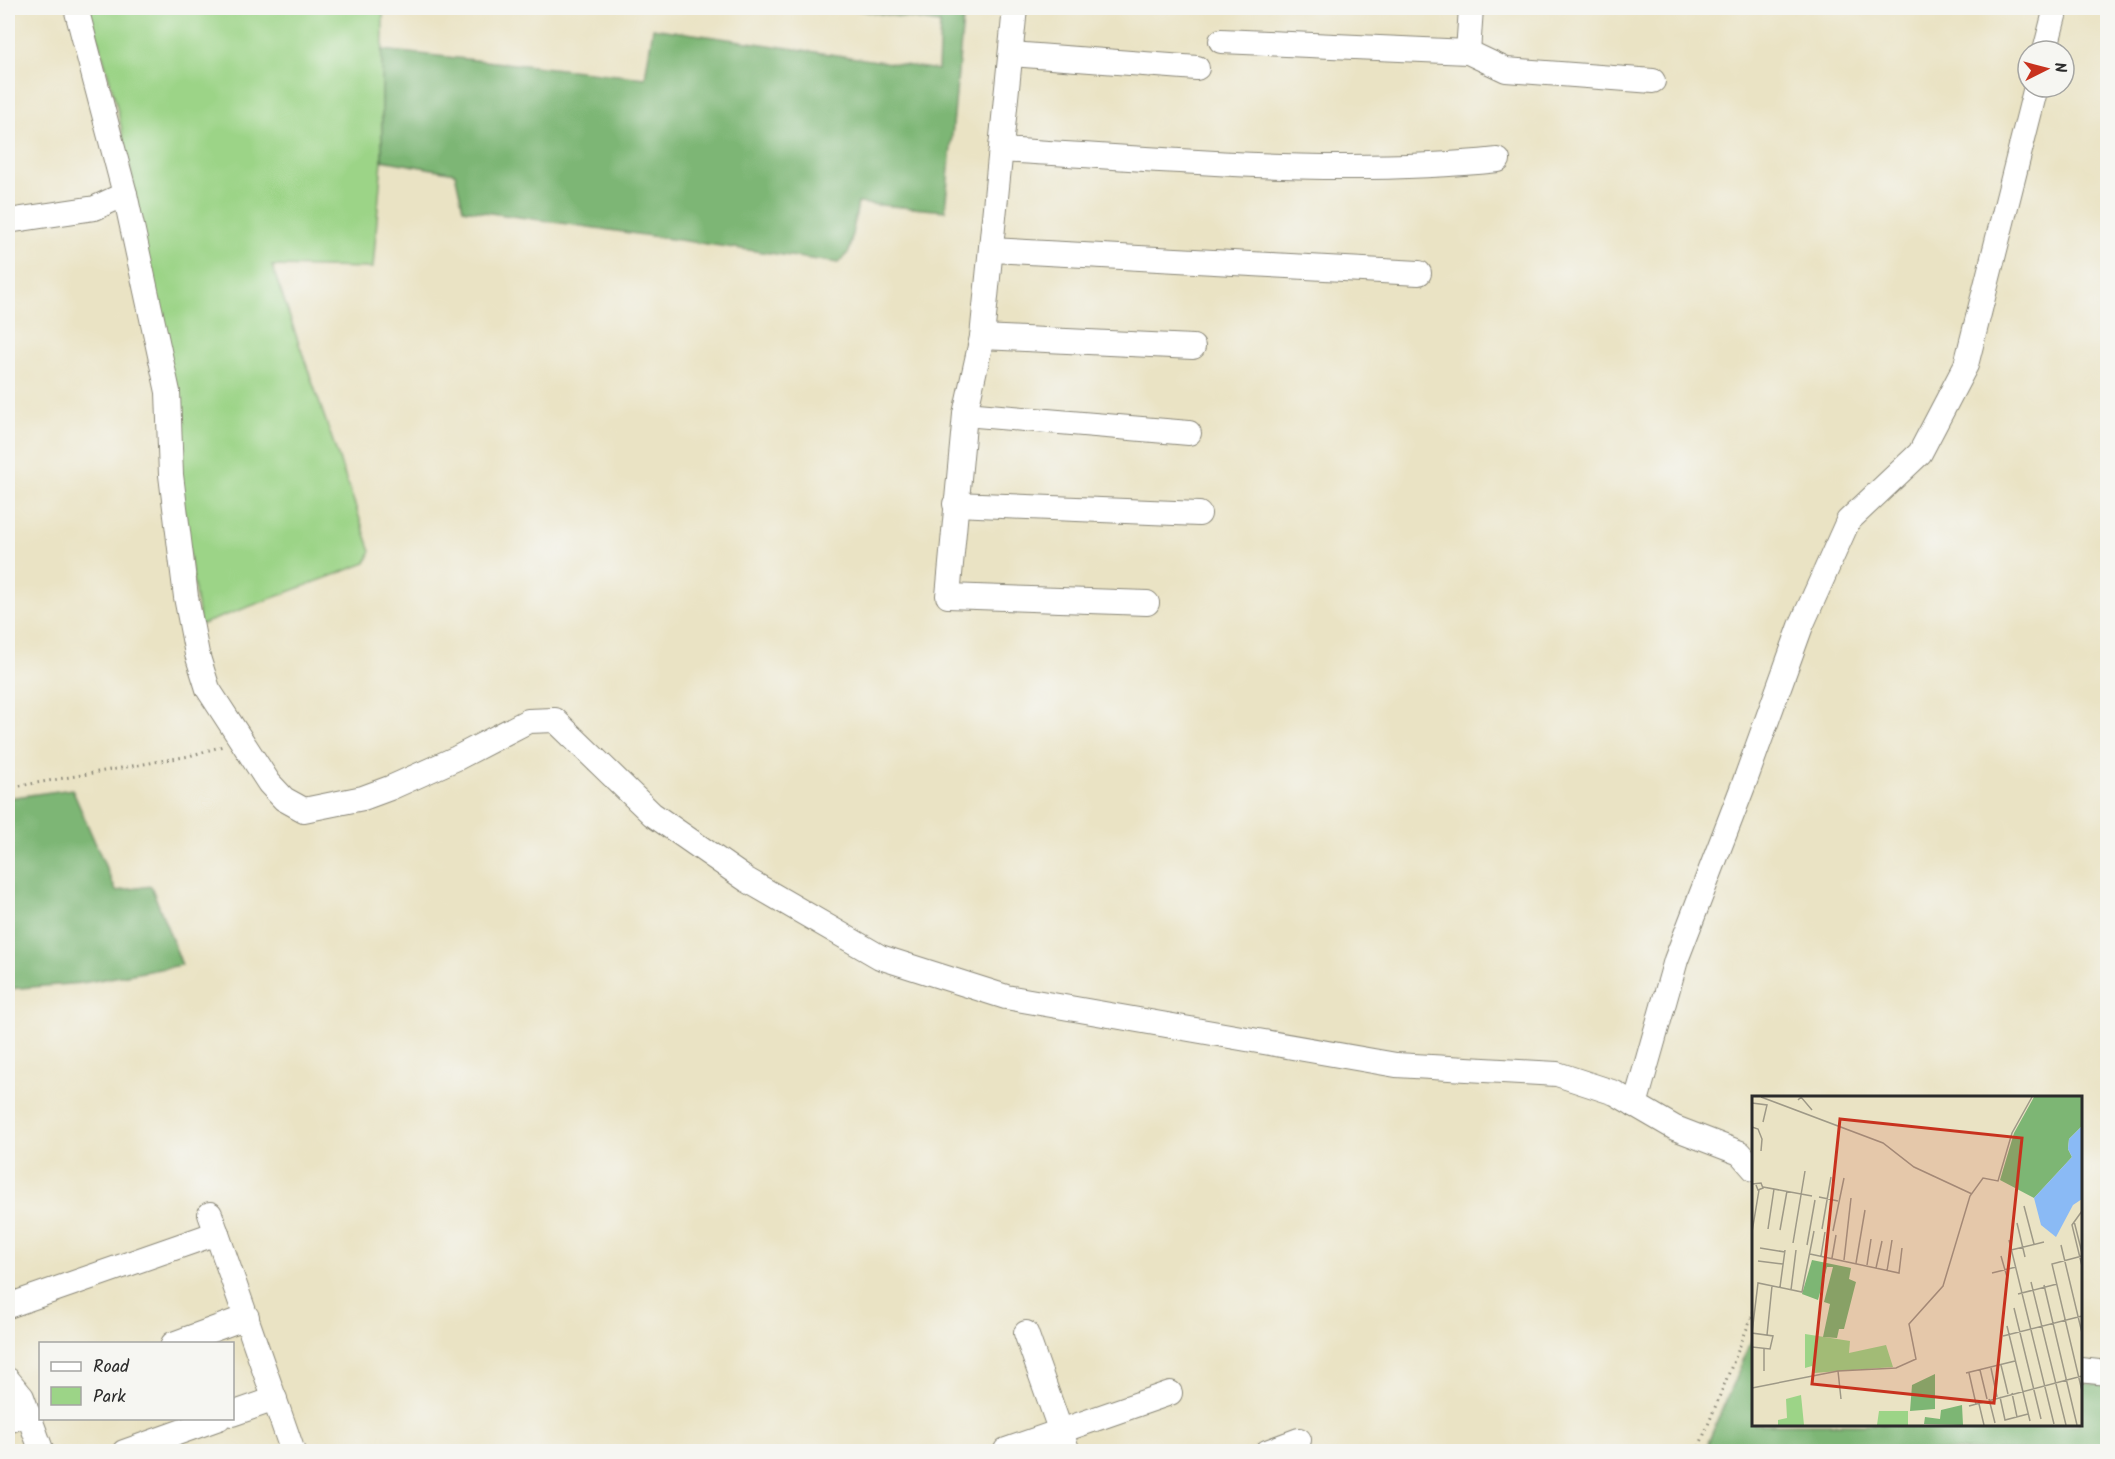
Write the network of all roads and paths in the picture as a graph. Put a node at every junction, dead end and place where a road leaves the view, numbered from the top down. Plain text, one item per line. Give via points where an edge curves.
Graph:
1 (76, 8) edge
2 (1016, 8) edge
3 (1471, 8) edge
4 (2056, 8) edge
5 (2048, 39) edge
6 (1221, 41) dead end
7 (1468, 52) junction
8 (1011, 54) junction
9 (1197, 68) dead end
10 (1653, 81) dead end
11 (2033, 99) edge
12 (1001, 150) junction
13 (1498, 160) dead end
14 (125, 194) junction
15 (8, 221) edge
16 (991, 250) junction
17 (1419, 273) dead end
18 (982, 337) junction
19 (1193, 347) dead end
20 (965, 414) junction
21 (1189, 433) dead end
22 (955, 504) junction
23 (1199, 514) dead end
24 (1147, 603) dead end
25 (242, 740) junction
26 (8, 788) edge
27 (1635, 1105) junction
28 (1752, 1167) edge
29 (8, 1306) edge
30 (1752, 1316) edge
31 (247, 1317) junction
32 (1026, 1333) dead end
33 (178, 1342) edge
34 (2082, 1370) edge
35 (2108, 1373) edge
36 (1170, 1392) dead end
37 (275, 1399) junction
38 (21, 1401) edge
39 (234, 1413) edge
40 (216, 1420) edge
41 (1299, 1440) dead end
42 (1064, 1441) edge
43 (1006, 1450) edge
44 (42, 1452) edge
45 (124, 1452) edge
46 (293, 1452) edge
47 (1267, 1452) edge
48 (1697, 1452) edge

1 - 14 street
2 - 8 street
3 - 7 street
4 - 5 street
6 - 7 street
7 - 10 street via 1506,70
8 - 9 street
8 - 12 street
11 - 27 street via 1966,365 1920,453 1848,521 1806,615 1676,960
12 - 13 street via 1335,168 1432,167
12 - 16 street
14 - 15 street via 95,208
14 - 25 street via 168,392 171,475 196,654 208,689
16 - 17 street
16 - 18 street
18 - 19 street
18 - 20 street
20 - 21 street
20 - 22 street
22 - 23 street
22 - 24 street via 948,596
25 - 26 path via 189,756
25 - 27 street via 269,783 284,799 304,810 363,798 458,758 528,721 555,720 652,814 747,880 880,957 1006,997 1396,1065 1557,1074 1615,1093
27 - 28 street via 1675,1128 1740,1154
29 - 31 street via 214,1223
30 - 48 path
31 - 33 street
31 - 37 street
32 - 42 street
34 - 35 street
36 - 42 street
37 - 39 street
37 - 46 street
38 - 44 street
40 - 45 street
41 - 47 street
42 - 43 street

